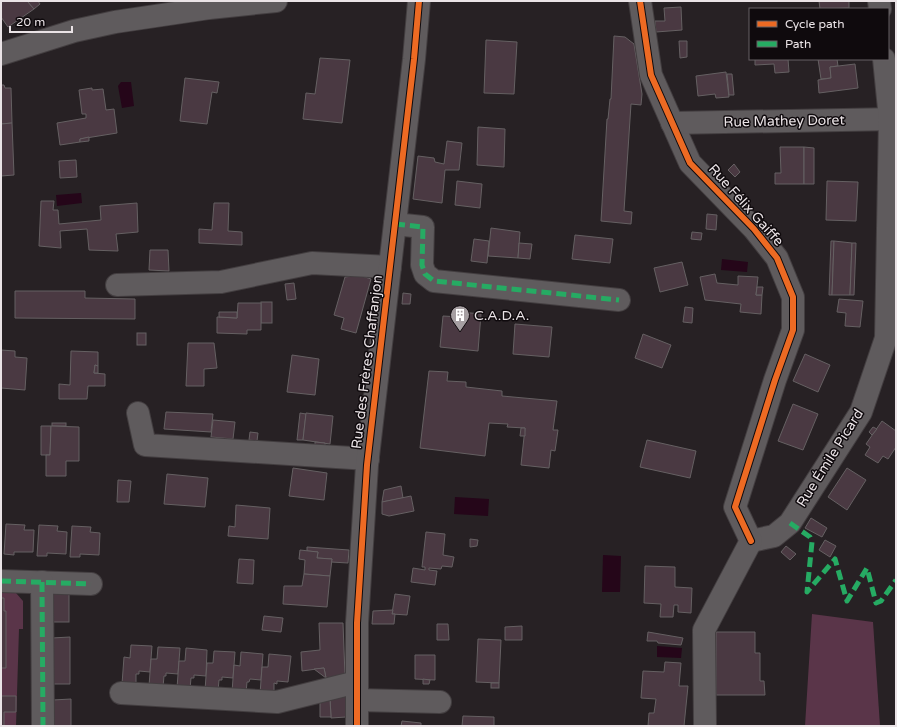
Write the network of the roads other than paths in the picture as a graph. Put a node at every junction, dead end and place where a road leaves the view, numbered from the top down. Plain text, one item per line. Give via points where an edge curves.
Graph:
1 (276, 1) edge
2 (419, 1) edge
3 (640, 1) edge
4 (1, 54) edge
5 (884, 60) edge
6 (893, 118) edge
7 (672, 123) junction
8 (395, 224) junction
9 (390, 266) junction
10 (117, 285) dead end
11 (619, 300) dead end
12 (138, 413) dead end
13 (368, 459) junction
14 (751, 541) junction
15 (1, 581) edge
16 (42, 582) junction
17 (91, 584) dead end
18 (357, 691) junction
19 (121, 693) dead end
20 (440, 702) dead end
21 (43, 726) edge
22 (357, 726) edge
23 (705, 726) edge

1 - 4 street via 115,22 74,31
2 - 8 street, Rue des Frères Chaffanjon
3 - 7 street, Rue Félix Gaiffe via 651,75
5 - 6 street, Rue Émile Picard
6 - 7 street, Rue Mathey Doret
6 - 14 street, Rue Émile Picard via 886,338 861,412 790,523 774,536
7 - 14 street, Rue Félix Gaiffe via 690,163 754,229 777,258 793,297 793,330 735,507
8 - 9 street, Rue des Frères Chaffanjon
8 - 11 street via 423,227 422,265 425,274 434,281
9 - 10 street via 312,263 221,282
9 - 13 street, Rue des Frères Chaffanjon
12 - 13 street, Rue des Frères Chaffanjon via 145,444
13 - 18 street, Rue des Frères Chaffanjon via 357,623
14 - 23 street via 704,630
15 - 16 street
16 - 17 street
16 - 21 street
18 - 19 street via 277,702
18 - 20 street
18 - 22 street, Rue des Frères Chaffanjon

